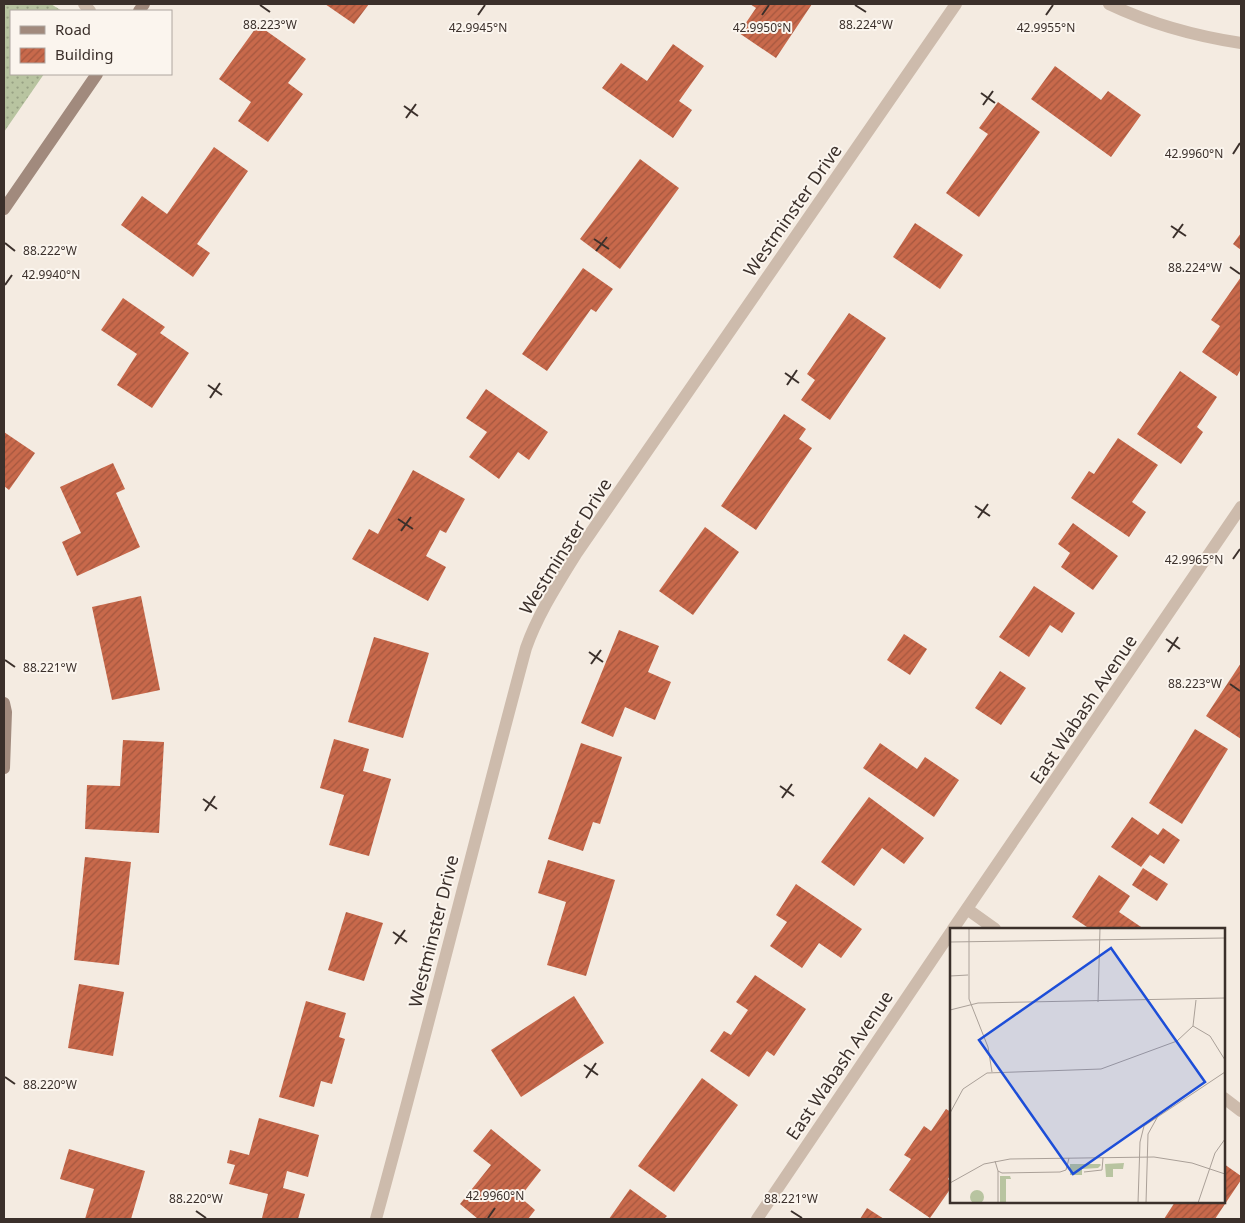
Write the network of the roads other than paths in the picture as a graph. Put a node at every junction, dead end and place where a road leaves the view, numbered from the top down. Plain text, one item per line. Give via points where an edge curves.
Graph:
1 (956, 4) edge
2 (1109, 4) edge
3 (1241, 43) edge
4 (95, 75) edge
5 (4, 209) edge
6 (1241, 507) edge
7 (4, 703) edge
8 (4, 768) edge
9 (967, 909) junction
10 (953, 928) edge
11 (994, 928) edge
12 (950, 933) edge
13 (1225, 1099) edge
14 (1241, 1111) edge
15 (376, 1219) edge
16 (757, 1219) edge

1 - 15 street, Westminster Drive via 576,554 532,630
2 - 3 street via 1163,26
4 - 5 street
6 - 9 street, East Wabash Avenue
7 - 8 street
9 - 10 street, East Wabash Avenue
9 - 11 street
12 - 16 street, East Wabash Avenue
13 - 14 street

